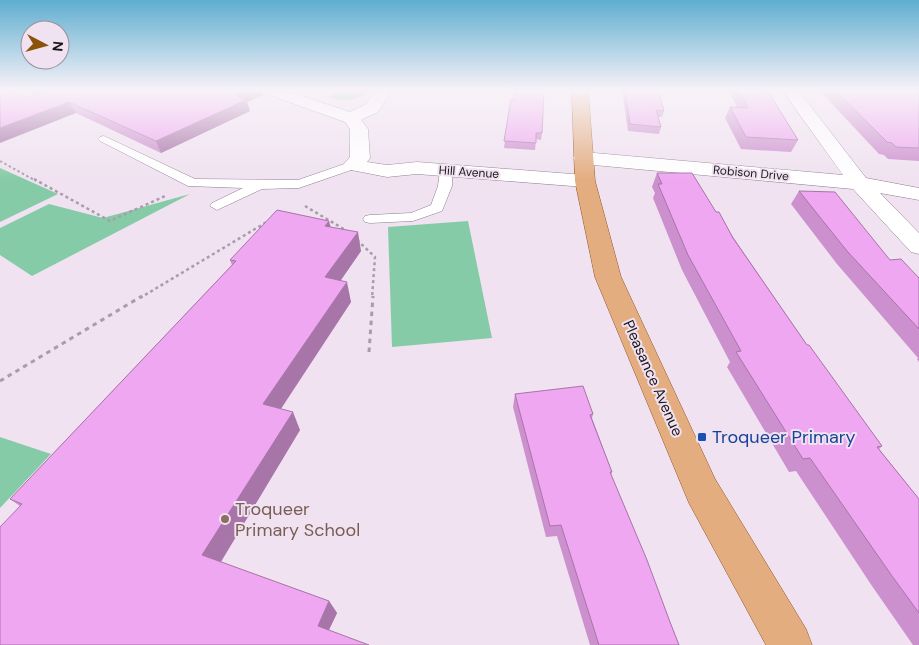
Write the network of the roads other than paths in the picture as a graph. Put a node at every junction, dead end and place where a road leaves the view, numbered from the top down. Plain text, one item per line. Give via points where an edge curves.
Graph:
1 (353, 120) edge
2 (582, 120) edge
3 (812, 120) edge
4 (104, 139) dead end
5 (353, 165) junction
6 (584, 169) junction
7 (446, 170) junction
8 (858, 183) junction
9 (260, 185) junction
10 (919, 194) edge
11 (217, 206) dead end
12 (370, 219) dead end
13 (919, 247) edge
14 (790, 645) edge

1 - 5 street via 359,129 360,158
2 - 6 main road, Pleasance Avenue
3 - 8 street
4 - 9 lane via 193,183
5 - 7 street, Hill Avenue via 387,171
5 - 9 lane via 299,184
6 - 7 street, Hill Avenue
6 - 8 street, Robison Drive
6 - 14 main road, Pleasance Avenue via 608,277 698,482
7 - 12 lane via 445,186 437,208 413,217
8 - 10 street, Robison Drive
8 - 13 street
9 - 11 lane

